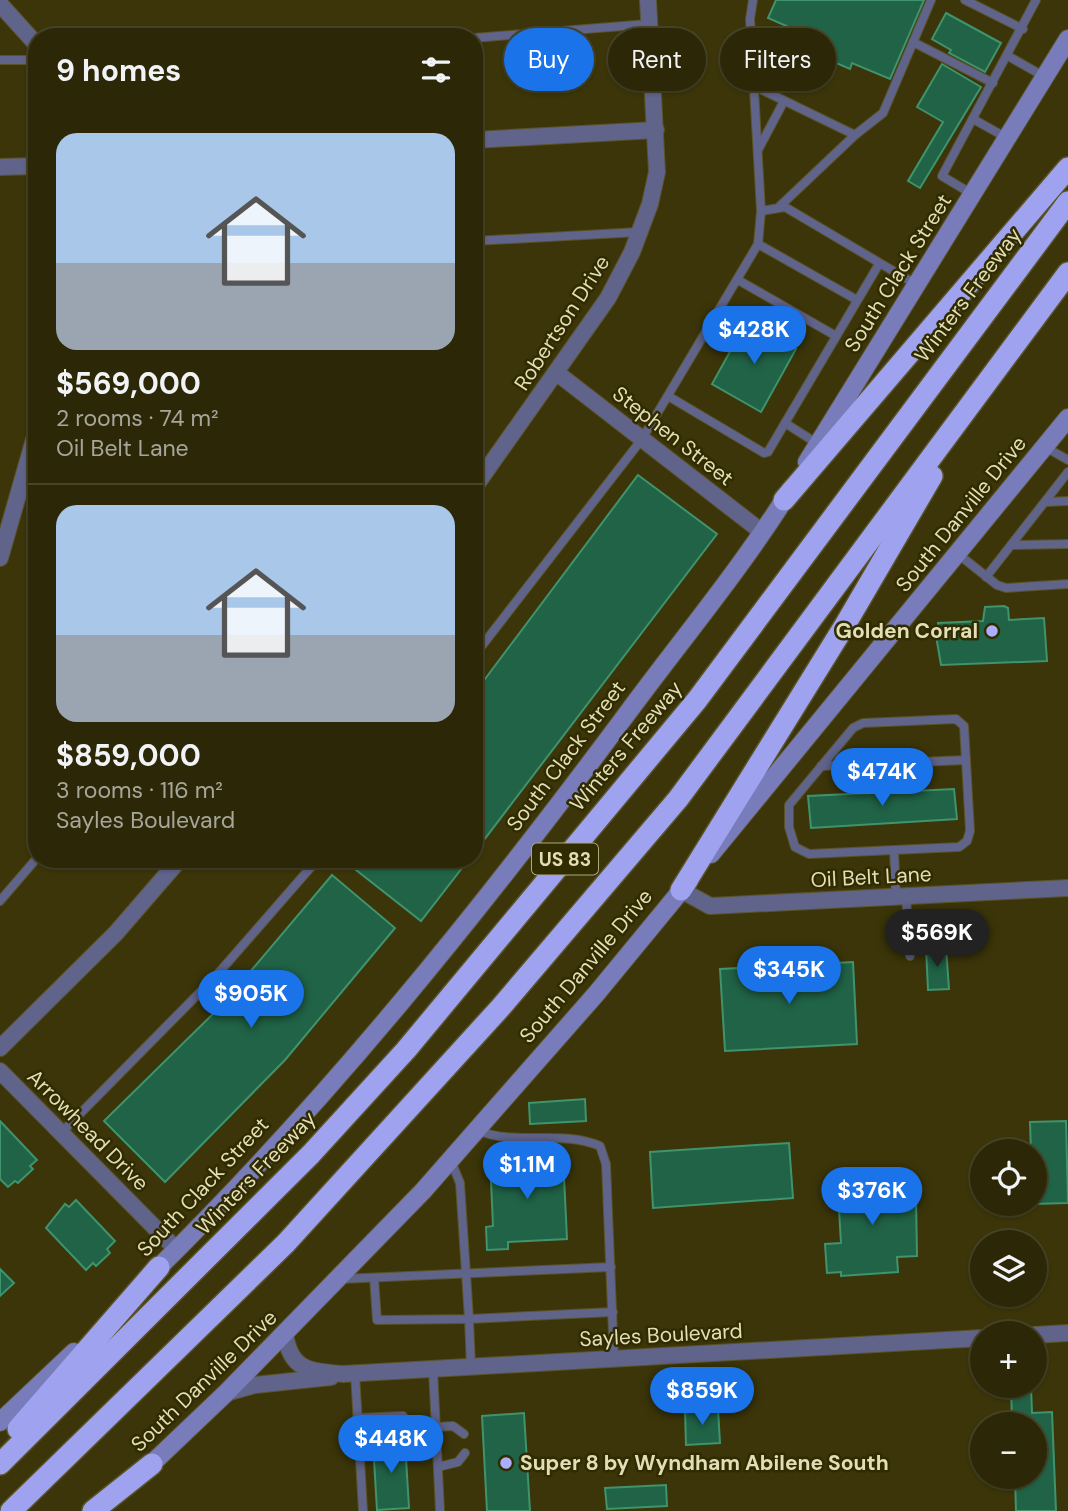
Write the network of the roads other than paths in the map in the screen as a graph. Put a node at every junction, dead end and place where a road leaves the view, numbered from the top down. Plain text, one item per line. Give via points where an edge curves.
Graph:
1 (648, 0) edge
2 (753, 0) edge
3 (931, 0) edge
4 (965, 0) edge
5 (1036, 0) edge
6 (6, 4) edge
7 (648, 24) junction
8 (751, 28) edge
9 (1023, 29) junction
10 (28, 33) edge
11 (483, 37) edge
12 (1068, 39) edge
13 (913, 42) junction
14 (1063, 51) edge
15 (1008, 56) junction
16 (0, 60) edge
17 (28, 60) edge
18 (1045, 78) junction
19 (993, 83) junction
20 (754, 91) edge
21 (764, 91) edge
22 (785, 101) junction
23 (974, 118) junction
24 (656, 130) junction
25 (855, 135) junction
26 (1008, 138) junction
27 (483, 140) edge
28 (758, 150) junction
29 (28, 166) edge
30 (0, 167) edge
31 (1068, 168) edge
32 (973, 194) junction
33 (1068, 202) edge
34 (780, 206) junction
35 (761, 211) junction
36 (639, 232) junction
37 (483, 241) edge
38 (758, 244) junction
39 (879, 264) junction
40 (1068, 273) edge
41 (738, 280) junction
42 (918, 285) junction
43 (858, 300) junction
44 (836, 336) junction
45 (557, 373) junction
46 (985, 385) junction
47 (668, 396) junction
48 (1068, 418) edge
49 (785, 424) junction
50 (642, 439) junction
51 (818, 444) junction
52 (1045, 447) junction
53 (28, 460) edge
54 (1068, 460) edge
55 (1068, 472) edge
56 (483, 476) edge
57 (784, 500) junction
58 (1068, 501) edge
59 (1047, 502) junction
60 (762, 531) junction
61 (1068, 544) edge
62 (1013, 545) junction
63 (957, 554) junction
64 (0, 558) edge
65 (986, 577) junction
66 (1068, 584) edge
67 (483, 644) edge
68 (966, 760) junction
69 (821, 766) junction
70 (894, 850) junction
71 (28, 868) edge
72 (172, 868) edge
73 (310, 868) edge
74 (1068, 888) edge
75 (681, 890) junction
76 (901, 896) junction
77 (0, 901) edge
78 (910, 956) dead end
79 (0, 1048) edge
80 (0, 1071) edge
81 (475, 1129) junction
82 (62, 1132) junction
83 (450, 1158) junction
84 (176, 1249) junction
85 (159, 1267) junction
86 (611, 1267) junction
87 (467, 1274) junction
88 (374, 1278) junction
89 (340, 1279) junction
90 (613, 1312) junction
91 (469, 1319) junction
92 (285, 1333) junction
93 (1068, 1333) edge
94 (1047, 1334) edge
95 (970, 1339) edge
96 (614, 1358) junction
97 (471, 1367) junction
98 (433, 1368) junction
99 (349, 1373) junction
100 (226, 1393) junction
101 (403, 1416) dead end
102 (357, 1418) junction
103 (0, 1422) edge
104 (436, 1427) junction
105 (464, 1434) dead end
106 (0, 1450) edge
107 (465, 1453) dead end
108 (0, 1464) edge
109 (152, 1464) junction
110 (438, 1466) junction
111 (11, 1511) edge
112 (93, 1511) edge
113 (103, 1511) edge
114 (363, 1511) edge
115 (440, 1511) edge

1 - 7 street, Robertson Drive
2 - 8 lane
3 - 13 lane
4 - 9 lane
5 - 9 lane
6 - 10 street
7 - 11 lane
7 - 24 street, Robertson Drive
9 - 15 lane
12 - 14 main road, South Clack Street
13 - 19 lane
13 - 25 lane via 883,113
14 - 18 main road, South Clack Street
15 - 18 lane
15 - 19 lane
16 - 17 lane
18 - 26 main road, South Clack Street
19 - 23 lane
20 - 28 lane
21 - 22 lane
22 - 25 lane
22 - 28 lane
23 - 26 lane
23 - 32 lane via 942,176
24 - 27 street
24 - 36 street, Robertson Drive via 657,172
25 - 34 lane
26 - 32 main road, South Clack Street
28 - 35 lane
29 - 30 street
31 - 57 highway
32 - 42 main road, South Clack Street
33 - 108 highway, Winters Freeway / US 83 via 697,701 406,1050 284,1182
34 - 35 lane
34 - 39 lane
35 - 38 lane
36 - 37 lane
36 - 45 street, Robertson Drive via 608,298
38 - 41 lane
38 - 43 lane
39 - 42 lane
39 - 43 lane
40 - 46 highway, US 83
41 - 44 lane
41 - 47 lane
42 - 51 main road, South Clack Street
43 - 44 lane
44 - 49 lane
45 - 50 street, Stephen Street
45 - 56 street, Robertson Drive
46 - 75 highway via 845,625
46 - 111 highway, US 83 via 678,799 501,1007 286,1243
47 - 49 lane via 764,453
47 - 50 lane
48 - 52 main road, South Danville Drive
49 - 51 lane
50 - 60 street, Stephen Street
50 - 67 lane
51 - 57 main road, South Clack Street
52 - 54 lane
52 - 63 main road, South Danville Drive
53 - 64 street
55 - 59 lane
57 - 60 main road, South Clack Street
58 - 59 lane
59 - 62 lane
60 - 84 main road, South Clack Street via 473,914 338,1076
61 - 62 lane
62 - 65 lane
63 - 65 lane
63 - 75 main road, South Danville Drive
65 - 66 lane via 1006,588
68 - 69 lane
68 - 69 lane via 964,726 956,719 876,722 853,728
68 - 70 lane via 967,841 959,847
69 - 70 lane via 789,805 795,847 809,854
70 - 76 lane
71 - 77 lane
72 - 79 street via 116,933
73 - 82 lane via 215,976
74 - 76 street, Oil Belt Lane
75 - 76 street, Oil Belt Lane via 710,906
75 - 81 main road, South Danville Drive via 596,994
76 - 78 lane
80 - 82 street, Arrowhead Drive
81 - 83 main road, South Danville Drive
81 - 86 lane via 495,1138 580,1138 600,1146 606,1164
82 - 84 street, Arrowhead Drive
83 - 87 lane via 460,1183
83 - 89 main road, South Danville Drive
84 - 85 main road, South Clack Street
85 - 103 main road, South Clack Street
85 - 106 highway
86 - 87 lane
86 - 90 lane
87 - 88 lane
87 - 91 lane
88 - 89 lane
88 - 91 lane via 377,1320
89 - 92 main road, South Danville Drive
90 - 91 lane
90 - 96 lane
91 - 97 lane
92 - 99 street, Sayles Boulevard via 287,1350 299,1365
92 - 100 main road, South Danville Drive
93 - 94 street
95 - 96 street, Sayles Boulevard
96 - 97 street, Sayles Boulevard
97 - 98 street, Sayles Boulevard
98 - 99 street, Sayles Boulevard
98 - 104 lane
99 - 100 street, Sayles Boulevard
99 - 102 lane
100 - 109 main road, South Danville Drive
101 - 102 lane
102 - 114 lane
104 - 105 lane via 453,1426
104 - 110 lane
107 - 110 lane via 458,1462
109 - 112 highway
109 - 113 main road, South Danville Drive
110 - 115 lane

